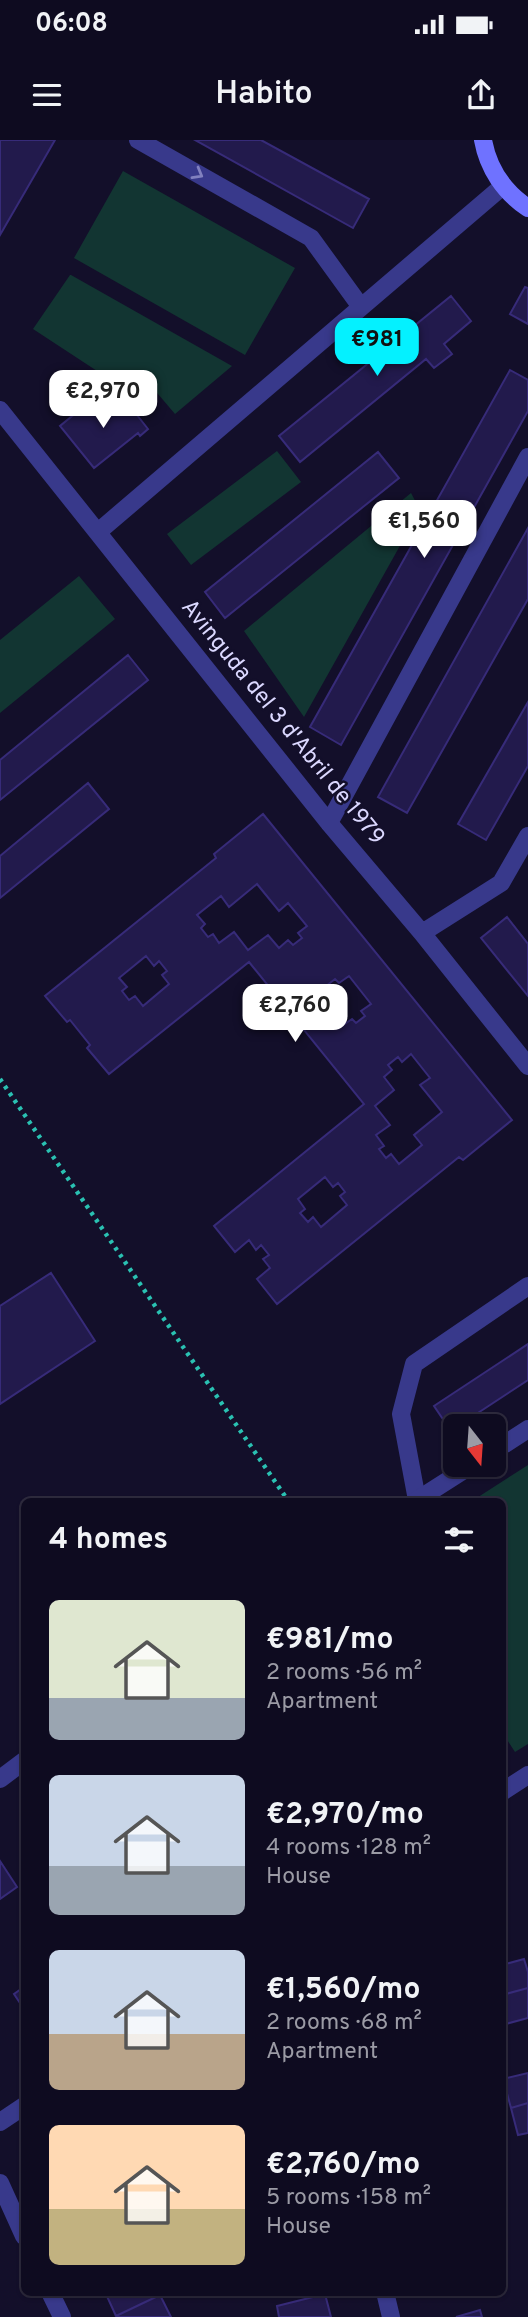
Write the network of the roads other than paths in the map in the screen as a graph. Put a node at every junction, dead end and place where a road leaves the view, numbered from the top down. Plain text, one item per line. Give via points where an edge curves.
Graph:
1 (138, 140) edge
2 (483, 140) edge
3 (503, 186) junction
4 (528, 208) edge
5 (361, 307) junction
6 (0, 410) edge
7 (528, 457) edge
8 (99, 532) junction
9 (329, 823) junction
10 (528, 836) edge
11 (422, 933) junction
12 (528, 1066) edge
13 (528, 1286) edge
14 (528, 1429) edge
15 (506, 1443) edge
16 (453, 1477) edge
17 (415, 1498) edge
18 (421, 1498) edge
19 (21, 1763) edge
20 (3, 1775) edge
21 (528, 1775) edge
22 (506, 1789) edge
23 (21, 2108) edge
24 (0, 2122) edge
25 (0, 2183) edge
26 (21, 2229) edge
27 (52, 2296) edge
28 (385, 2296) edge
29 (62, 2317) edge
30 (391, 2317) edge

1 -> 5 street via 311,239
2 - 3 main road
3 - 4 main road
3 - 5 street
5 - 8 street
6 - 8 street, Avinguda del 3 d'Abril de 1979
7 - 9 street
8 - 9 street, Avinguda del 3 d'Abril de 1979
9 - 11 street, Avinguda del 3 d'Abril de 1979
10 - 11 street via 501,883
11 - 12 street, Avinguda del 3 d'Abril de 1979
13 - 17 street via 414,1364 401,1415
14 - 15 street
16 - 18 street
19 - 20 street
21 - 22 street
23 - 24 street
25 - 26 street
27 - 29 street
28 - 30 street

